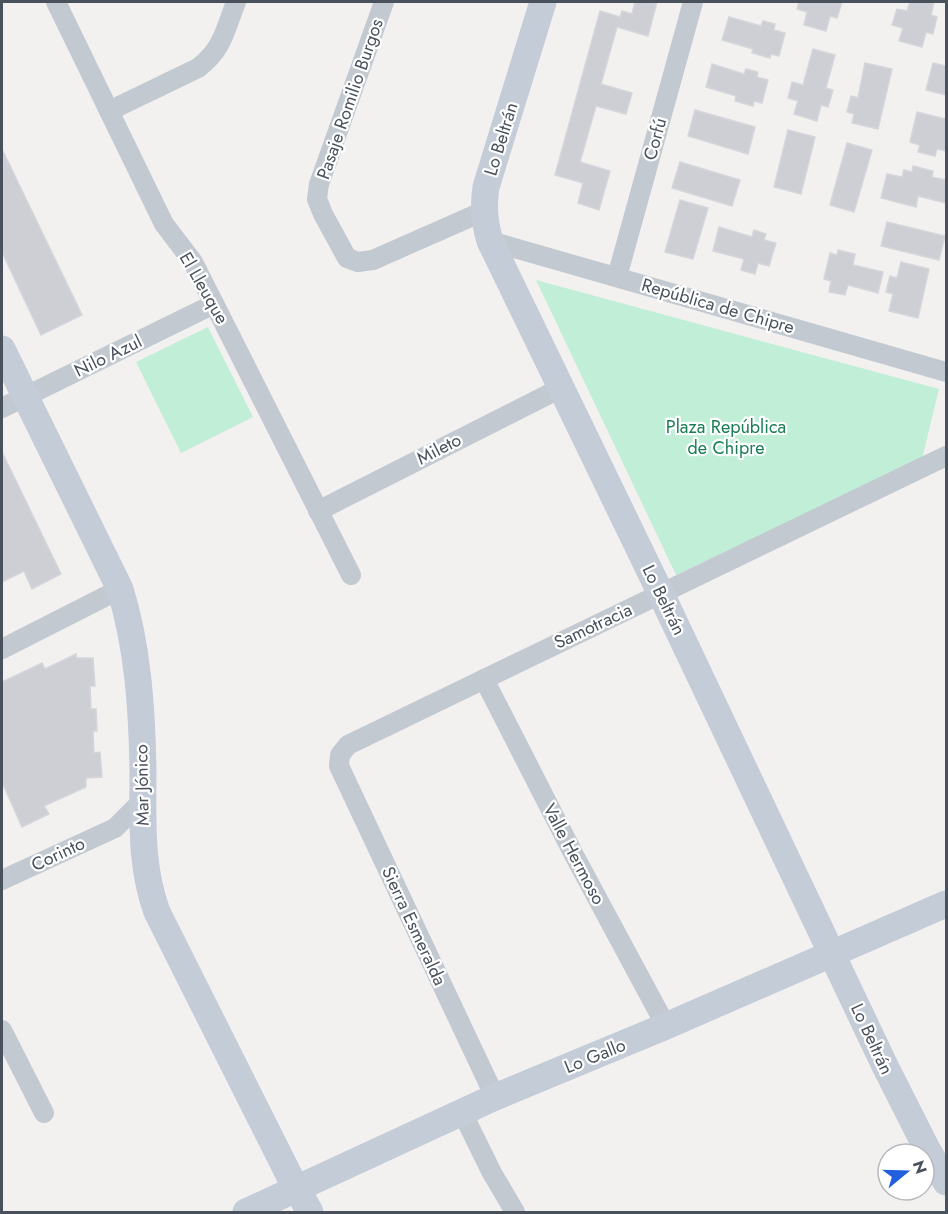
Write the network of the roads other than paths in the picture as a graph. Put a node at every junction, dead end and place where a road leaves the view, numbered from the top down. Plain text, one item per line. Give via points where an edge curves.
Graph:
1 (56, 2) edge
2 (236, 2) edge
3 (384, 2) edge
4 (543, 2) edge
5 (693, 2) edge
6 (110, 111) junction
7 (484, 211) junction
8 (490, 241) junction
9 (617, 277) junction
10 (214, 304) junction
11 (2, 349) edge
12 (946, 372) edge
13 (561, 388) junction
14 (13, 402) edge
15 (946, 456) edge
16 (318, 511) junction
17 (351, 575) dead end
18 (120, 589) junction
19 (661, 594) junction
20 (2, 649) edge
21 (484, 679) junction
22 (340, 755) joint
23 (142, 801) junction
24 (115, 828) junction
25 (143, 840) junction
26 (2, 880) edge
27 (946, 904) edge
28 (833, 954) junction
29 (666, 1026) junction
30 (2, 1030) edge
31 (495, 1097) junction
32 (462, 1112) junction
33 (44, 1113) dead end
34 (946, 1182) edge
35 (297, 1188) junction
36 (246, 1212) edge
37 (310, 1212) edge
38 (515, 1212) edge

1 - 6 street, El Lleuque
2 - 6 street via 219,48 210,59
3 - 7 street, Pasaje Romilio Burgos via 320,184 317,199 323,214 347,258 358,262 373,260
4 - 7 street, Lo Beltrán via 486,187
5 - 9 street, Corfú
6 - 10 street, El Lleuque via 164,224 193,262
7 - 8 street, Lo Beltrán
8 - 9 street, República de Chipre
8 - 13 street, Lo Beltrán
9 - 12 street, República de Chipre
10 - 14 street, Nilo Azul
10 - 16 street, El Lleuque
11 - 14 street, Mar Jónico
13 - 16 street, Mileto
13 - 19 street, Lo Beltrán
14 - 18 street, Mar Jónico
15 - 19 street, Samotracia
16 - 17 street, El Lleuque
18 - 20 street
18 - 23 street, Mar Jónico via 130,624 140,695
19 - 21 street, Samotracia
19 - 28 street, Lo Beltrán
21 - 22 street, Samotracia via 348,745
21 - 29 street, Valle Hermoso
22 - 31 street, Sierra Esmeralda via 339,766
23 - 24 street, Corinto
23 - 25 street, Mar Jónico
24 - 25 street via 126,829
24 - 26 street, Corinto
25 - 35 street, Mar Jónico via 147,877 157,912
27 - 28 street, Lo Gallo
28 - 29 street, Lo Gallo
28 - 34 street, Lo Beltrán via 885,1066
29 - 31 street, Lo Gallo
30 - 33 street
31 - 32 street, Lo Gallo
32 - 35 street, Lo Gallo
32 - 38 street
35 - 36 street, Lo Gallo
35 - 37 street, Mar Jónico

